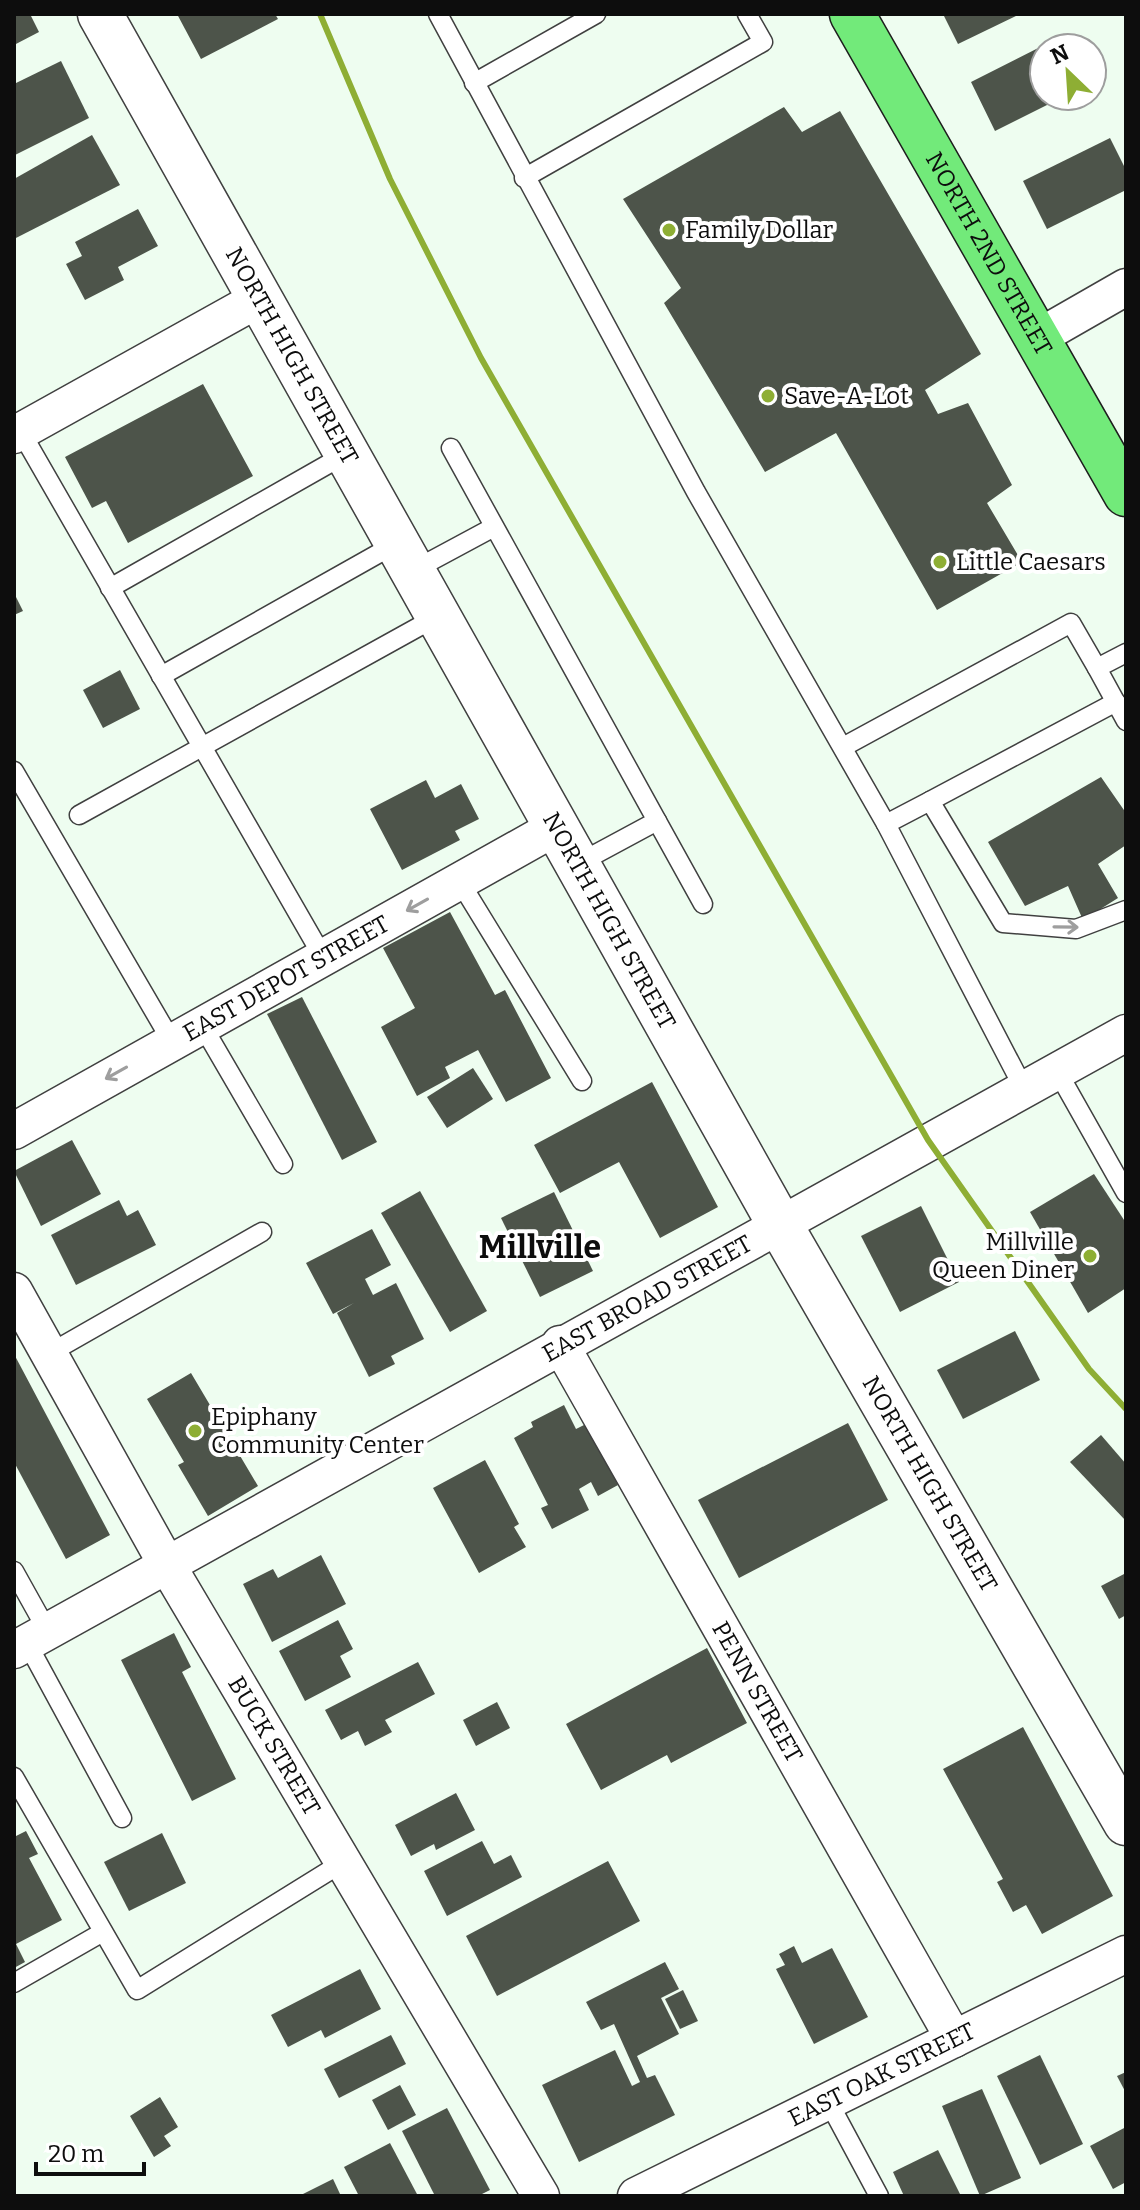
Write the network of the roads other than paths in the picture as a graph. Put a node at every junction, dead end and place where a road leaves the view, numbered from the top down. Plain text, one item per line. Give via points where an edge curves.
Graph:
1 (100, 14) edge
2 (438, 14) edge
3 (596, 14) edge
4 (747, 14) edge
5 (852, 14) edge
6 (474, 83) junction
7 (524, 178) junction
8 (1126, 287) edge
9 (262, 297) junction
10 (1037, 338) junction
11 (16, 429) edge
12 (451, 448) dead end
13 (348, 452) junction
14 (1126, 494) edge
15 (494, 527) junction
16 (407, 556) junction
17 (110, 588) junction
18 (440, 615) junction
19 (1126, 653) edge
20 (1097, 668) junction
21 (161, 676) junction
22 (1116, 702) junction
23 (1126, 721) edge
24 (843, 747) junction
25 (204, 749) junction
26 (14, 771) edge
27 (930, 801) junction
28 (79, 815) dead end
29 (657, 821) junction
30 (886, 824) junction
31 (568, 845) junction
32 (460, 882) junction
33 (703, 904) dead end
34 (1126, 910) edge
35 (323, 957) junction
36 (187, 1033) junction
37 (1126, 1033) edge
38 (1056, 1069) junction
39 (582, 1081) dead end
40 (1023, 1087) junction
41 (14, 1131) edge
42 (283, 1164) dead end
43 (1126, 1193) edge
44 (780, 1225) junction
45 (262, 1232) dead end
46 (14, 1291) edge
47 (560, 1344) junction
48 (50, 1353) junction
49 (167, 1565) junction
50 (14, 1571) edge
51 (30, 1642) edge
52 (14, 1777) edge
53 (122, 1818) dead end
54 (1126, 1823) edge
55 (345, 1861) junction
56 (103, 1932) junction
57 (1126, 1954) edge
58 (14, 1983) edge
59 (954, 2039) junction
60 (828, 2101) junction
61 (541, 2196) edge
62 (636, 2196) edge
63 (879, 2196) edge

1 - 9 street, NORTH HIGH STREET
2 - 6 lane
3 - 6 lane
4 - 7 lane via 763,42
5 - 10 main road, NORTH 2ND STREET
6 - 7 lane
7 - 24 lane
8 - 10 street
9 - 11 street
9 - 13 street, NORTH HIGH STREET
10 - 14 main road, NORTH 2ND STREET
11 - 17 lane
12 - 15 lane
13 - 16 street, NORTH HIGH STREET
13 - 17 lane
15 - 16 lane
15 - 29 lane
16 - 18 street, NORTH HIGH STREET
16 - 21 lane
17 - 21 lane
18 - 25 lane
18 - 31 street, NORTH HIGH STREET
19 - 20 lane
20 - 22 lane
20 - 24 lane via 1071,623
21 - 25 lane
22 - 23 lane
22 - 27 lane
24 - 30 lane
25 - 28 lane
25 - 35 lane
26 - 36 lane
27 - 30 lane
27 -> 34 lane via 1003,923 1076,929
29 - 31 lane
29 - 33 lane
30 - 40 lane
31 - 32 street, EAST DEPOT STREET
31 - 44 street, NORTH HIGH STREET
32 -> 35 street, EAST DEPOT STREET
32 - 39 lane
35 - 36 street, EAST DEPOT STREET
36 -> 41 street, EAST DEPOT STREET
36 - 42 lane
37 - 38 street, EAST BROAD STREET
38 - 40 street, EAST BROAD STREET
38 - 43 lane
40 - 44 street, EAST BROAD STREET
44 - 47 street, EAST BROAD STREET
44 - 54 street, NORTH HIGH STREET
45 - 48 lane
46 - 48 street, BUCK STREET
47 - 49 street, EAST BROAD STREET
47 - 59 street, PENN STREET
48 - 49 street, BUCK STREET
49 - 51 street, EAST BROAD STREET
49 - 55 street, BUCK STREET
50 - 51 lane
51 - 53 lane
52 - 56 lane
55 - 56 lane via 137,1990
55 - 61 street, BUCK STREET
56 - 58 lane
57 - 59 street, EAST OAK STREET
59 - 60 street, EAST OAK STREET
60 - 62 street, EAST OAK STREET
60 - 63 lane

